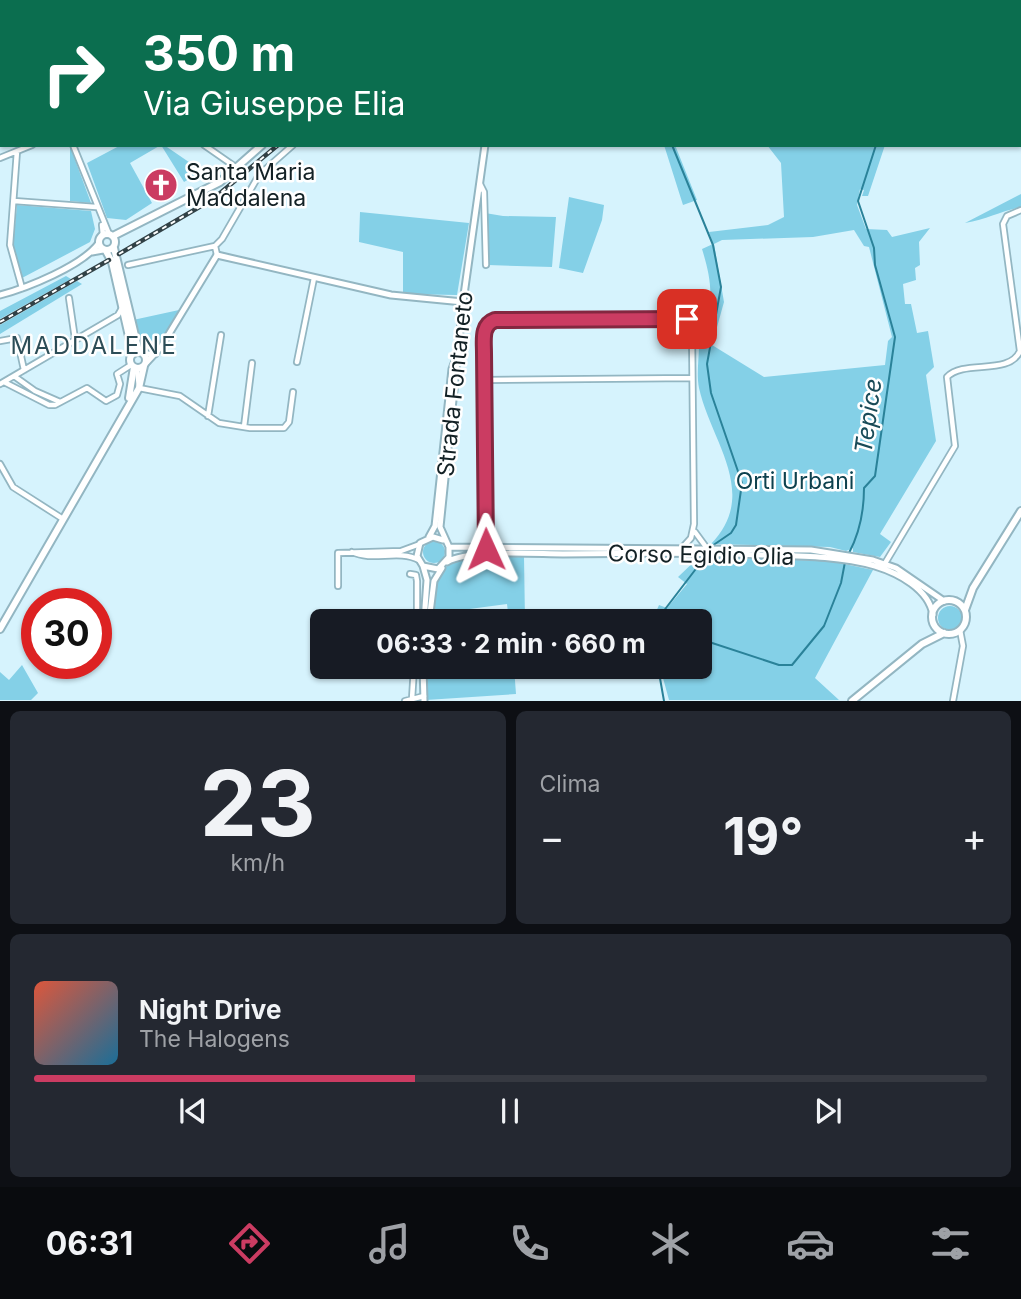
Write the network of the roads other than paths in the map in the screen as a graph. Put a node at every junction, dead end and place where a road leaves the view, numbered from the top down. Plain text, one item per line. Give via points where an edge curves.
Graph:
1 (27, 147) edge
2 (75, 147) edge
3 (207, 147) edge
4 (260, 147) edge
5 (291, 147) edge
6 (485, 147) edge
7 (17, 151) junction
8 (0, 158) edge
9 (238, 168) junction
10 (479, 183) junction
11 (14, 201) junction
12 (96, 206) junction
13 (1021, 210) edge
14 (111, 239) junction
15 (215, 246) junction
16 (103, 248) junction
17 (217, 255) junction
18 (128, 265) dead end
19 (486, 265) dead end
20 (314, 278) junction
21 (22, 288) junction
22 (0, 295) edge
23 (69, 298) dead end
24 (463, 302) junction
25 (122, 307) junction
26 (118, 315) junction
27 (125, 321) junction
28 (221, 335) dead end
29 (75, 340) junction
30 (0, 341) edge
31 (459, 352) junction
32 (139, 361) junction
33 (297, 362) dead end
34 (252, 363) dead end
35 (24, 370) junction
36 (14, 376) junction
37 (692, 377) junction
38 (485, 380) junction
39 (2, 383) edge
40 (139, 388) junction
41 (293, 392) dead end
42 (61, 402) junction
43 (128, 404) junction
44 (208, 417) junction
45 (244, 427) junction
46 (0, 464) edge
47 (1021, 511) edge
48 (63, 519) junction
49 (694, 529) junction
50 (428, 538) junction
51 (443, 540) junction
52 (420, 544) junction
53 (449, 547) junction
54 (682, 548) junction
55 (704, 550) junction
56 (351, 551) junction
57 (486, 552) junction
58 (843, 557) junction
59 (419, 560) junction
60 (445, 564) junction
61 (424, 566) junction
62 (883, 566) junction
63 (410, 574) dead end
64 (338, 586) dead end
65 (973, 588) junction
66 (944, 601) junction
67 (953, 601) junction
68 (417, 609) edge
69 (426, 609) edge
70 (428, 609) edge
71 (965, 610) junction
72 (933, 618) junction
73 (0, 629) edge
74 (960, 630) junction
75 (944, 633) junction
76 (922, 644) junction
77 (413, 679) edge
78 (424, 679) edge
79 (424, 698) edge
80 (412, 699) edge
81 (405, 701) edge
82 (852, 701) edge
83 (953, 701) edge

1 - 7 street
2 - 12 street
3 - 9 street
4 - 9 main road
5 - 15 street via 259,175
6 - 10 street, Strada Fontaneto
7 - 8 street
7 - 11 street
9 - 14 main road
10 - 19 street via 484,192
10 - 24 street, Strada Fontaneto
11 - 12 street
11 - 21 street via 10,245
12 - 14 street
13 - 62 street via 1007,216 1003,224 1020,351 1009,362 956,371 947,377 955,446
14 - 16 main road
14 - 16 main road
14 - 32 main road
15 - 17 street
15 - 18 street
16 - 21 street
16 - 25 main road via 113,262
17 - 20 street
17 - 32 street via 155,354
20 - 24 street via 391,295
20 - 33 street
21 - 22 street
23 - 29 street
24 - 31 street, Strada Fontaneto
25 - 26 street
25 - 27 main road
26 - 27 street
26 - 29 street
27 - 32 main road
28 - 44 street
29 - 35 street
30 - 35 street via 17,338
31 - 50 street via 452,369 436,518
31 - 51 street, Strada Fontaneto via 440,527
32 - 40 main road
32 - 42 street via 117,374 120,384 112,400 98,398 86,388
32 - 43 main road
34 - 45 street
35 - 36 street
36 - 39 street
36 - 42 street
37 - 38 street
37 - 38 street via 691,323 687,319 495,320 484,330
37 - 49 street
38 - 57 street
39 - 42 street via 49,405
40 - 43 main road
40 - 44 street via 180,396
41 - 45 street via 284,428
43 - 48 main road
44 - 45 street
46 - 48 street via 13,488
47 - 65 main road
48 - 73 main road
49 - 54 street
49 - 55 street
50 - 51 street
50 - 52 street
51 - 53 street
52 - 56 street via 401,551
52 - 59 street
53 - 57 street, Corso Egidio Olia
53 - 60 street
54 - 55 street, Corso Egidio Olia
54 - 57 street, Corso Egidio Olia
55 - 57 street, Corso Egidio Olia
55 - 58 street, Corso Egidio Olia
55 - 58 street, Corso Egidio Olia via 811,550
56 - 59 street
56 - 64 street via 336,555
57 - 60 street, Corso Egidio Olia via 459,556
58 - 62 street, Corso Egidio Olia
59 - 61 street
60 - 61 street via 433,569
60 - 70 street via 434,581
61 - 69 street
62 - 66 street, Corso Egidio Olia via 907,574
62 - 72 street, Corso Egidio Olia via 929,600
63 - 68 street via 416,575
65 - 67 main road
65 - 71 main road
66 - 67 main road
66 - 72 main road
67 - 71 main road
71 - 74 main road via 966,621
72 - 75 main road
72 - 76 main road
74 - 75 main road
74 - 83 street via 963,646
75 - 76 main road
76 - 82 main road
77 - 80 street
78 - 79 street
79 - 80 street
80 - 81 street

